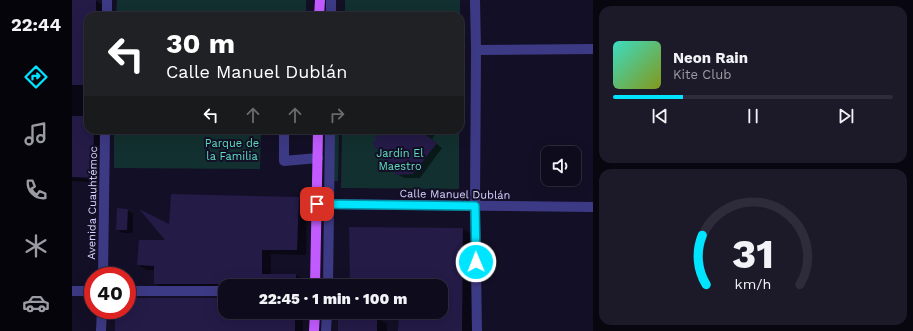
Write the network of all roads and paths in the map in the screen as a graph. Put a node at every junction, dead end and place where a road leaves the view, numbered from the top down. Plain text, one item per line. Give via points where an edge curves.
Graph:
1 (107, 0) edge
2 (320, 0) edge
3 (331, 0) edge
4 (475, 0) edge
5 (107, 12) edge
6 (319, 12) edge
7 (331, 12) edge
8 (593, 49) edge
9 (476, 50) junction
10 (105, 134) edge
11 (284, 134) edge
12 (318, 134) edge
13 (330, 134) edge
14 (318, 158) junction
15 (317, 204) junction
16 (330, 204) junction
17 (475, 206) junction
18 (593, 207) edge
19 (103, 267) edge
20 (314, 279) edge
21 (328, 279) edge
22 (72, 291) edge
23 (84, 291) edge
24 (136, 291) edge
25 (218, 291) edge
26 (102, 319) edge
27 (315, 319) edge
28 (327, 319) edge
29 (101, 331) edge
30 (314, 331) edge
31 (326, 331) edge
32 (477, 331) edge

1 - 5 street
2 - 6 main road
3 - 7 street
4 - 9 street
8 - 9 street
9 - 17 street
10 - 19 street, Avenida Cuauhtémoc
11 - 14 street via 284,160
12 - 14 main road
13 - 16 street
14 - 15 main road
15 - 16 street, Calle Manuel Dublán
15 - 20 main road
16 - 17 street, Calle Manuel Dublán
16 - 21 street
17 - 18 street, Calle Manuel Dublán
17 - 32 street
22 - 23 street
24 - 25 street
26 - 29 street
27 - 30 main road
28 - 31 street

